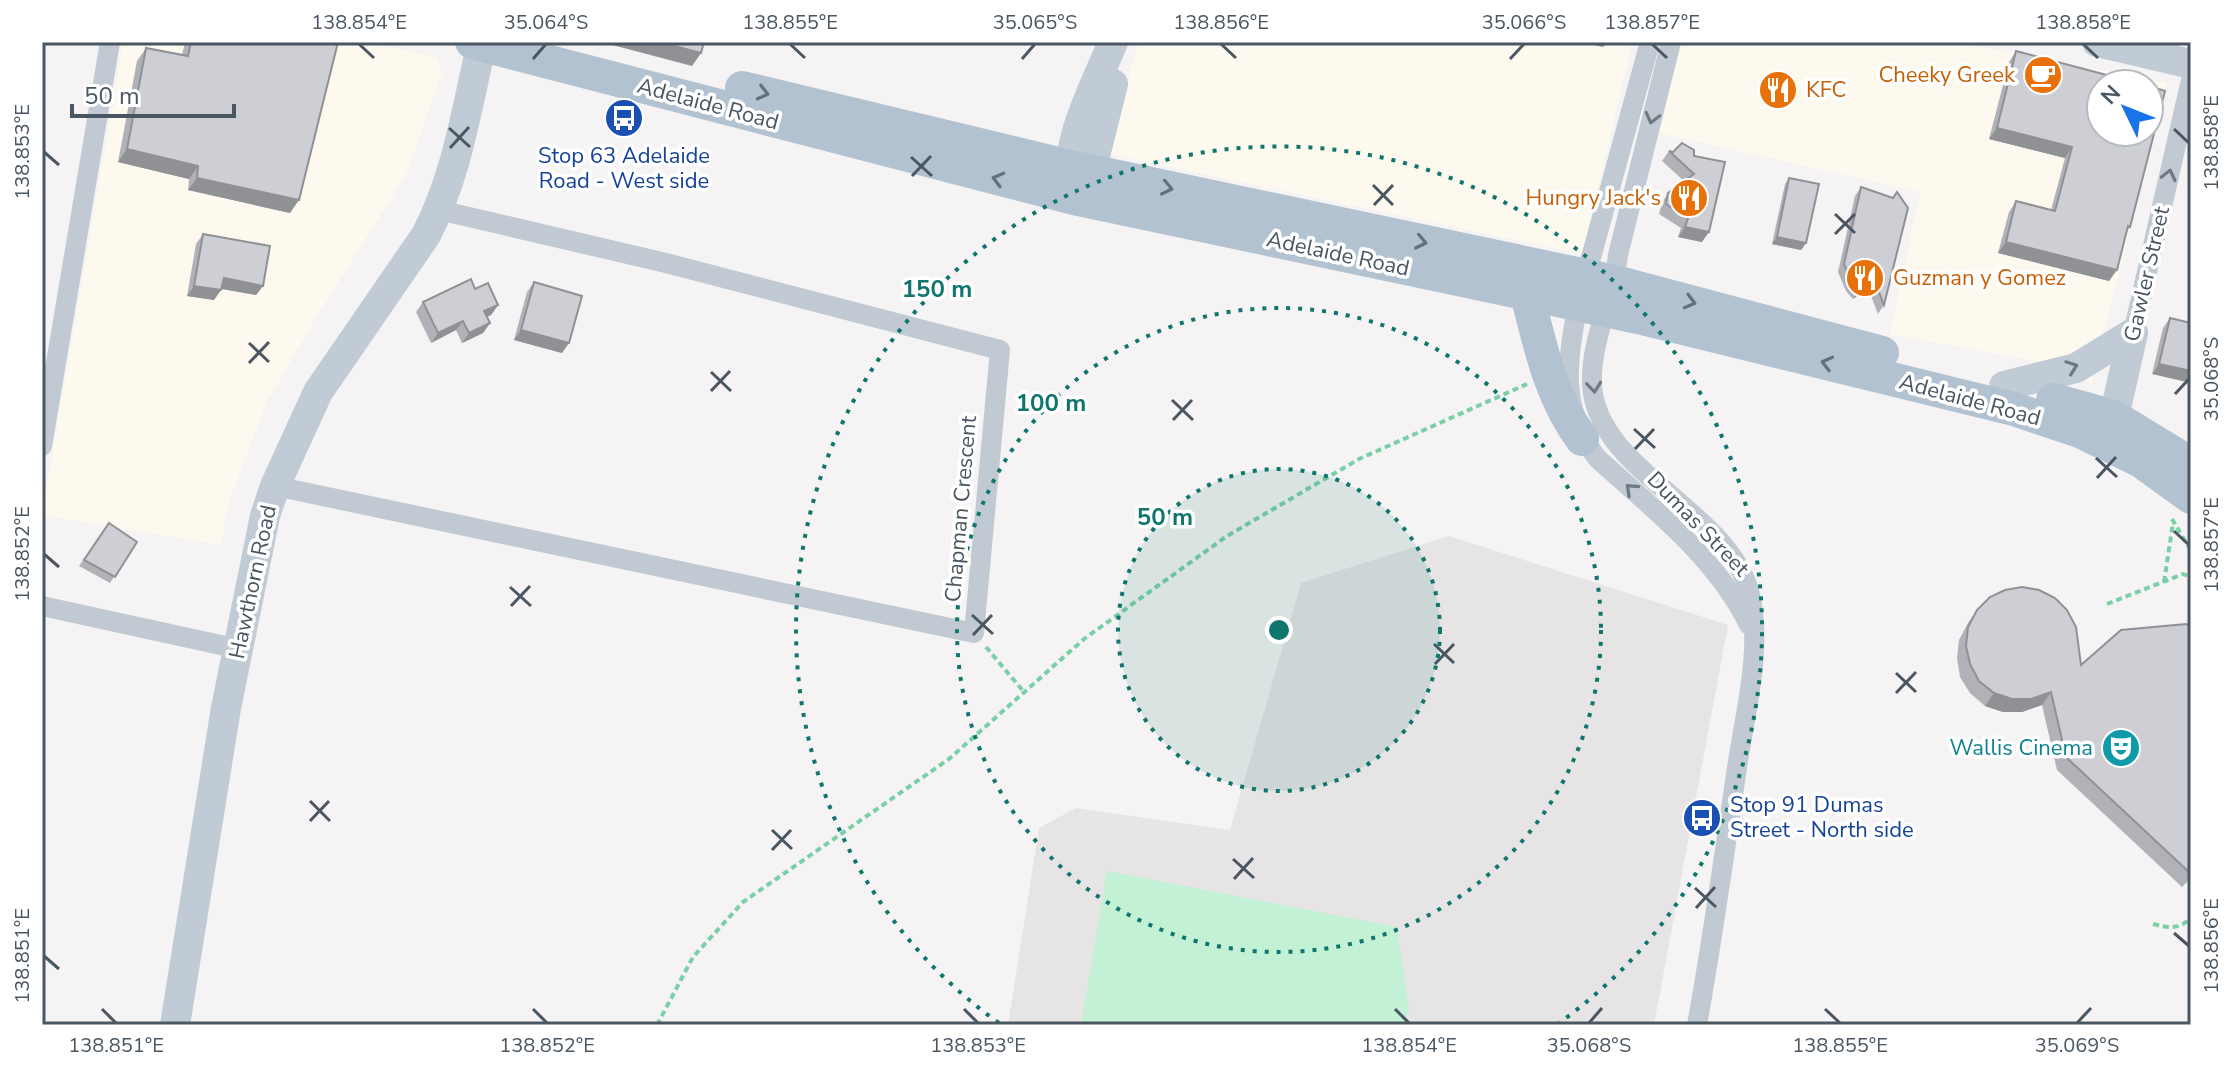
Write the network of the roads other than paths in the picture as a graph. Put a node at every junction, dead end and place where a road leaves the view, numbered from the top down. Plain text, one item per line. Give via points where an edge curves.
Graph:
1 (110, 42) edge
2 (551, 42) edge
3 (1114, 42) edge
4 (1650, 42) edge
5 (1671, 42) edge
6 (2097, 42) edge
7 (478, 43) edge
8 (2191, 64) edge
9 (2191, 80) edge
10 (1078, 179) junction
11 (439, 210) junction
12 (1596, 293) junction
13 (1527, 294) junction
14 (2133, 333) junction
15 (2004, 386) junction
16 (2114, 417) junction
17 (1582, 439) junction
18 (42, 446) edge
19 (2141, 461) junction
20 (2191, 464) edge
21 (275, 486) junction
22 (2182, 509) edge
23 (42, 606) edge
24 (1752, 633) junction
25 (239, 649) junction
26 (175, 1025) edge
27 (1697, 1025) edge

1 - 18 street
2 -> 10 main road, Adelaide Road
3 - 10 street via 1082,121
4 - 12 street
5 -> 12 street via 1618,255
6 - 8 street
10 -> 7 main road, Adelaide Road
7 - 11 street, Hawthorn Road
14 -> 9 street, Gawler Street
10 -> 12 main road, Adelaide Road
10 - 13 main road, Adelaide Road
11 - 21 street, Hawthorn Road via 318,392
11 - 21 street, Chapman Crescent via 1000,350 974,633
12 - 13 main road, Adelaide Road
12 -> 15 main road, Adelaide Road
12 - 17 street, Dumas Street via 1569,349 1570,405
19 -> 12 main road, Adelaide Road via 2082,432 2014,409
12 -> 24 street, Dumas Street via 1592,387 1600,415 1612,439 1721,542 1743,571
13 - 17 main road via 1559,401
15 -> 14 street via 2076,368
14 - 16 street, Gawler Street
15 - 16 main road, Adelaide Road
16 - 19 street
16 - 20 main road, Adelaide Road
24 -> 17 street, Dumas Street via 1736,598 1708,564
19 - 22 main road, Adelaide Road
21 - 25 street, Hawthorn Road
23 - 25 street
24 - 27 street, Dumas Street via 1753,670
25 - 26 street, Hawthorn Road

